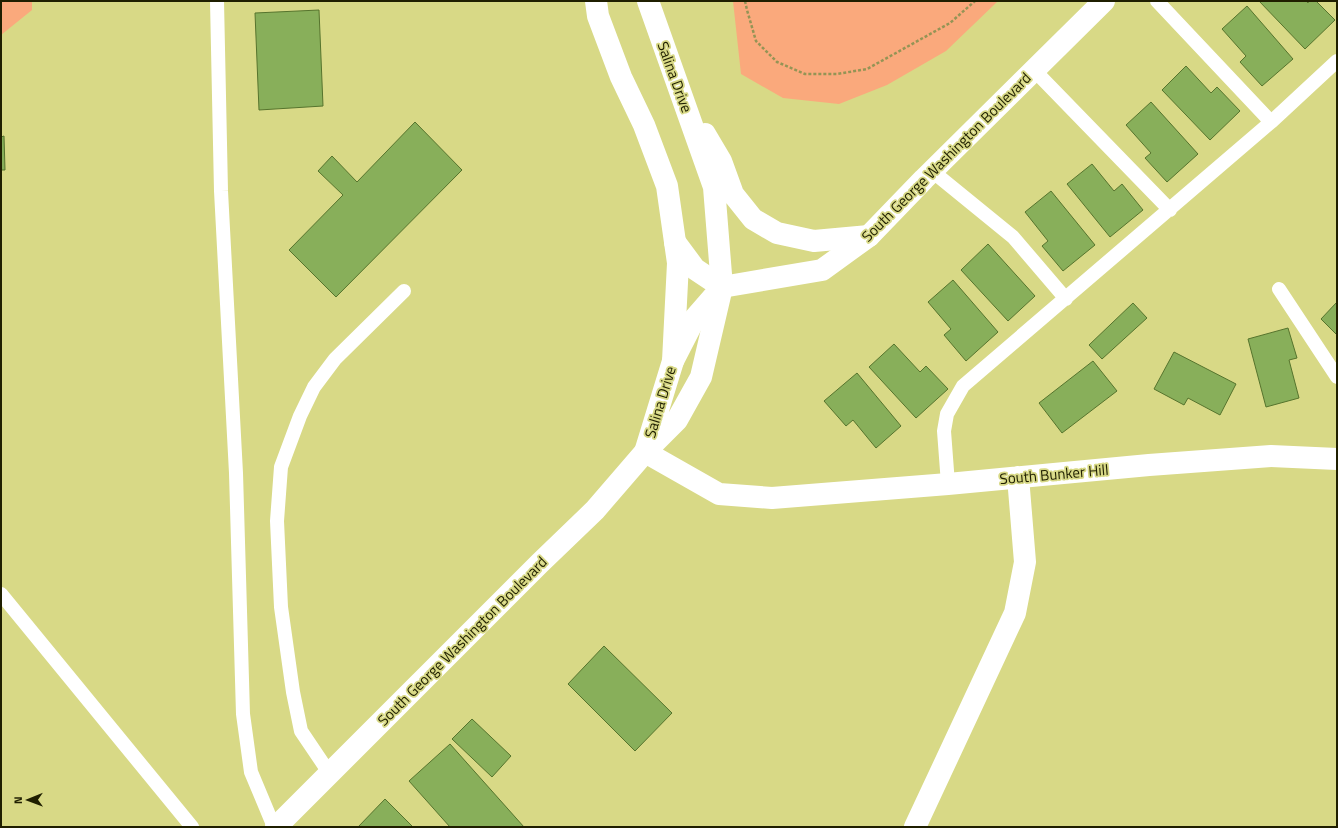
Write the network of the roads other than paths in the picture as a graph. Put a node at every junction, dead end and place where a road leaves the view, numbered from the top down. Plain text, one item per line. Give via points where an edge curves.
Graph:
1 (217, 1) edge
2 (596, 1) edge
3 (648, 1) edge
4 (1104, 1) edge
5 (1157, 1) edge
6 (1337, 61) edge
7 (1034, 70) junction
8 (685, 102) junction
9 (1271, 122) junction
10 (932, 171) junction
11 (1170, 210) junction
12 (869, 236) junction
13 (675, 242) junction
14 (722, 288) junction
15 (1279, 289) dead end
16 (404, 291) dead end
17 (1066, 299) junction
18 (673, 361) junction
19 (1337, 377) edge
20 (645, 452) junction
21 (1337, 459) edge
22 (1018, 477) junction
23 (948, 484) junction
24 (1, 594) edge
25 (330, 774) junction
26 (192, 827) edge
27 (275, 827) edge
28 (915, 827) edge

1 - 27 lane via 221,191 236,474 243,714 251,772
2 - 13 street, Salina Drive via 598,16 621,77 644,125 667,186
3 - 8 street, Salina Drive
4 - 7 street, South George Washington Boulevard
5 - 9 lane
6 - 9 lane
7 - 10 street, South George Washington Boulevard
7 - 11 lane
8 - 12 street via 721,161 733,194 753,219 777,233 814,241
8 - 14 street, Salina Drive via 714,187
9 - 11 lane
10 - 12 street, South George Washington Boulevard
10 - 17 lane via 1013,237
11 - 17 lane
12 - 14 street, South George Washington Boulevard via 822,270
13 - 14 street via 695,269
13 - 18 street, Salina Drive via 678,263
14 - 18 street via 695,318
14 - 20 street, Salina Drive via 701,377 677,420
15 - 19 lane
16 - 25 lane via 335,359 314,387 281,467 277,521 281,607 293,692 302,731
17 - 23 lane via 963,386 947,414 944,431
18 - 20 street, Salina Drive
20 - 23 street, South Bunker Hill via 718,494 772,498
20 - 25 street, South George Washington Boulevard via 595,510
21 - 22 street, South Bunker Hill via 1271,456
22 - 23 street, South Bunker Hill
22 - 28 street via 1025,562 1015,613
24 - 26 lane
25 - 27 street, South George Washington Boulevard

